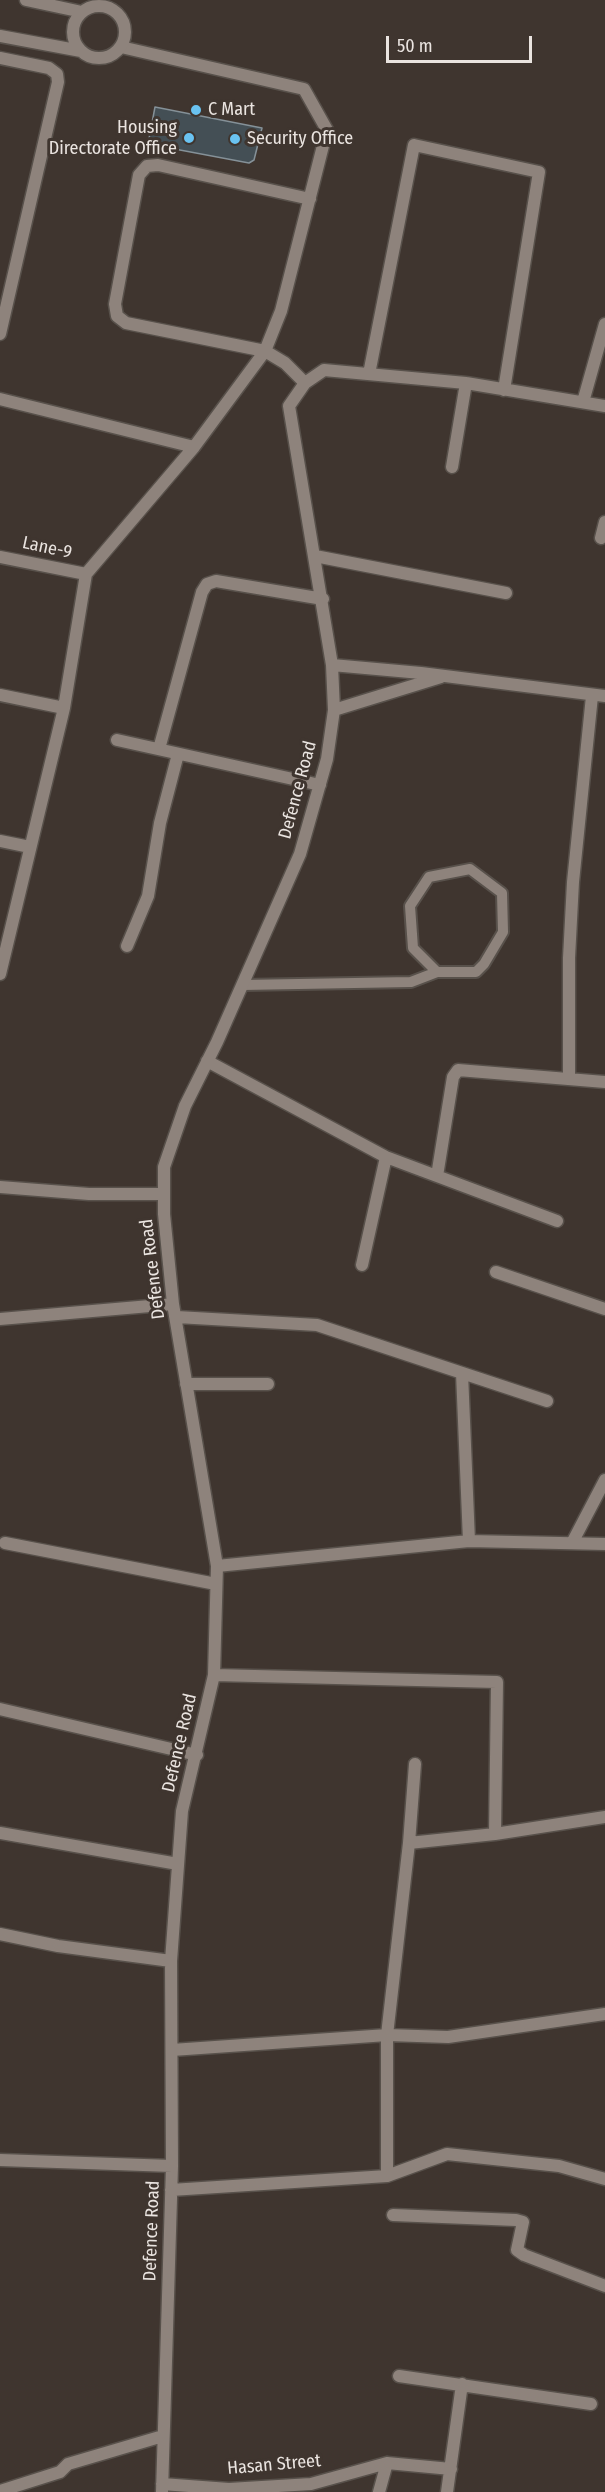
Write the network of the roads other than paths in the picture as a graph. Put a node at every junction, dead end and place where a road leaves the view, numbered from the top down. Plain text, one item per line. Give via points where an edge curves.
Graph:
1 (26, 0) edge
2 (120, 0) edge
3 (97, 3) edge
4 (82, 12) junction
5 (117, 13) junction
6 (0, 36) edge
7 (121, 47) junction
8 (81, 51) junction
9 (0, 58) edge
10 (310, 199) junction
11 (605, 324) edge
12 (0, 333) edge
13 (266, 351) junction
14 (369, 375) junction
15 (305, 382) junction
16 (466, 383) junction
17 (504, 390) junction
18 (0, 399) edge
19 (583, 402) junction
20 (605, 406) edge
21 (194, 447) junction
22 (452, 466) dead end
23 (605, 522) edge
24 (602, 538) dead end
25 (315, 556) junction
26 (0, 557) edge
27 (86, 574) junction
28 (506, 593) dead end
29 (323, 599) junction
30 (332, 665) junction
31 (445, 676) junction
32 (0, 695) edge
33 (599, 696) edge
34 (64, 708) junction
35 (334, 711) junction
36 (117, 740) dead end
37 (159, 750) junction
38 (178, 754) junction
39 (320, 785) junction
40 (0, 841) edge
41 (30, 847) junction
42 (128, 946) dead end
43 (437, 972) junction
44 (0, 974) edge
45 (242, 985) junction
46 (207, 1061) junction
47 (569, 1079) junction
48 (605, 1082) edge
49 (386, 1157) junction
50 (437, 1176) junction
51 (0, 1187) edge
52 (164, 1194) junction
53 (557, 1221) dead end
54 (362, 1265) dead end
55 (496, 1272) dead end
56 (605, 1309) edge
57 (175, 1310) junction
58 (0, 1319) edge
59 (462, 1373) junction
60 (186, 1384) junction
61 (268, 1384) dead end
62 (547, 1401) dead end
63 (605, 1480) edge
64 (469, 1541) junction
65 (5, 1543) dead end
66 (572, 1543) junction
67 (605, 1544) edge
68 (217, 1566) junction
69 (216, 1584) junction
70 (214, 1675) junction
71 (0, 1709) edge
72 (197, 1755) junction
73 (415, 1764) dead end
74 (605, 1816) edge
75 (0, 1833) edge
76 (495, 1834) junction
77 (410, 1843) junction
78 (178, 1864) junction
79 (0, 1934) edge
80 (171, 1960) junction
81 (605, 2014) edge
82 (387, 2035) junction
83 (172, 2050) junction
84 (0, 2160) edge
85 (172, 2166) junction
86 (387, 2176) junction
87 (605, 2179) edge
88 (171, 2190) junction
89 (393, 2215) dead end
90 (605, 2286) edge
91 (399, 2376) dead end
92 (462, 2385) junction
93 (591, 2404) dead end
94 (164, 2436) junction
95 (387, 2463) junction
96 (451, 2469) junction
97 (162, 2488) edge
98 (311, 2488) edge
99 (0, 2491) edge
100 (379, 2492) edge
101 (447, 2492) edge

1 - 4 street
2 - 5 street
3 - 4 street
3 - 5 street
4 - 8 street via 73,31
5 - 7 street via 126,33
6 - 8 street
7 - 8 street via 102,58
7 - 10 street via 304,89 327,130
9 - 12 street via 49,68 57,74 58,82
10 - 13 street via 281,311
10 - 13 street via 158,165 147,166 140,175 115,304 117,316 126,323
11 - 19 street
13 - 15 street
13 - 21 street
14 - 15 street via 324,370
14 - 16 street
14 - 17 street via 414,145 539,172
15 - 25 street, Defence Road via 289,406
16 - 17 street
16 - 22 street
17 - 19 street
18 - 21 street
19 - 20 street
21 - 27 street
23 - 24 street
25 - 28 street
25 - 29 street, Defence Road
26 - 27 street, Lane-9
27 - 34 street
29 - 30 street, Defence Road
29 - 37 street via 216,582 207,584
30 - 31 street
30 - 35 street, Defence Road
31 - 33 street
31 - 35 street
32 - 34 street
33 - 47 street via 572,904 568,958
34 - 41 street
35 - 39 street, Defence Road
36 - 37 street
37 - 38 street
38 - 39 street
38 - 42 street via 160,823 148,896
39 - 45 street, Defence Road via 300,854
40 - 41 street
41 - 44 street
43 - 43 lane via 413,948 410,906 429,877 470,869 502,893 503,932 477,972
43 - 45 lane via 411,982
45 - 46 street, Defence Road
46 - 49 street
46 - 52 street, Defence Road via 185,1106 164,1167
47 - 48 street
47 - 50 street via 458,1070 453,1077
49 - 50 street
49 - 54 street
50 - 53 street
51 - 52 street via 89,1194
52 - 57 street, Defence Road
55 - 56 street
57 - 58 street
57 - 59 street via 317,1325
57 - 60 street, Defence Road
59 - 62 street
59 - 64 street
60 - 61 street
60 - 68 street, Defence Road
63 - 66 street
64 - 66 street
64 - 68 street
65 - 69 street
66 - 67 street
68 - 69 street, Defence Road
69 - 70 street, Defence Road
70 - 72 street, Defence Road
70 - 76 street via 497,1682
71 - 72 street
72 - 78 street, Defence Road via 182,1810
73 - 77 street
74 - 76 street
75 - 78 street
76 - 77 street
77 - 82 street
78 - 80 street, Defence Road
79 - 80 street via 58,1946
80 - 83 street, Defence Road
81 - 82 street via 448,2037
82 - 83 street
82 - 86 street
83 - 85 street, Defence Road
84 - 85 street
85 - 88 street, Defence Road
86 - 87 street via 447,2154 559,2166
86 - 88 street
88 - 94 street, Defence Road
89 - 90 street via 523,2222 517,2250
91 - 92 street
92 - 93 street
92 - 96 street
94 - 97 street, Defence Road
94 - 99 street via 68,2464 60,2472
95 - 96 street
95 - 98 street, Hasan Street
95 - 100 street
96 - 101 street
97 - 98 street, Hasan Street

